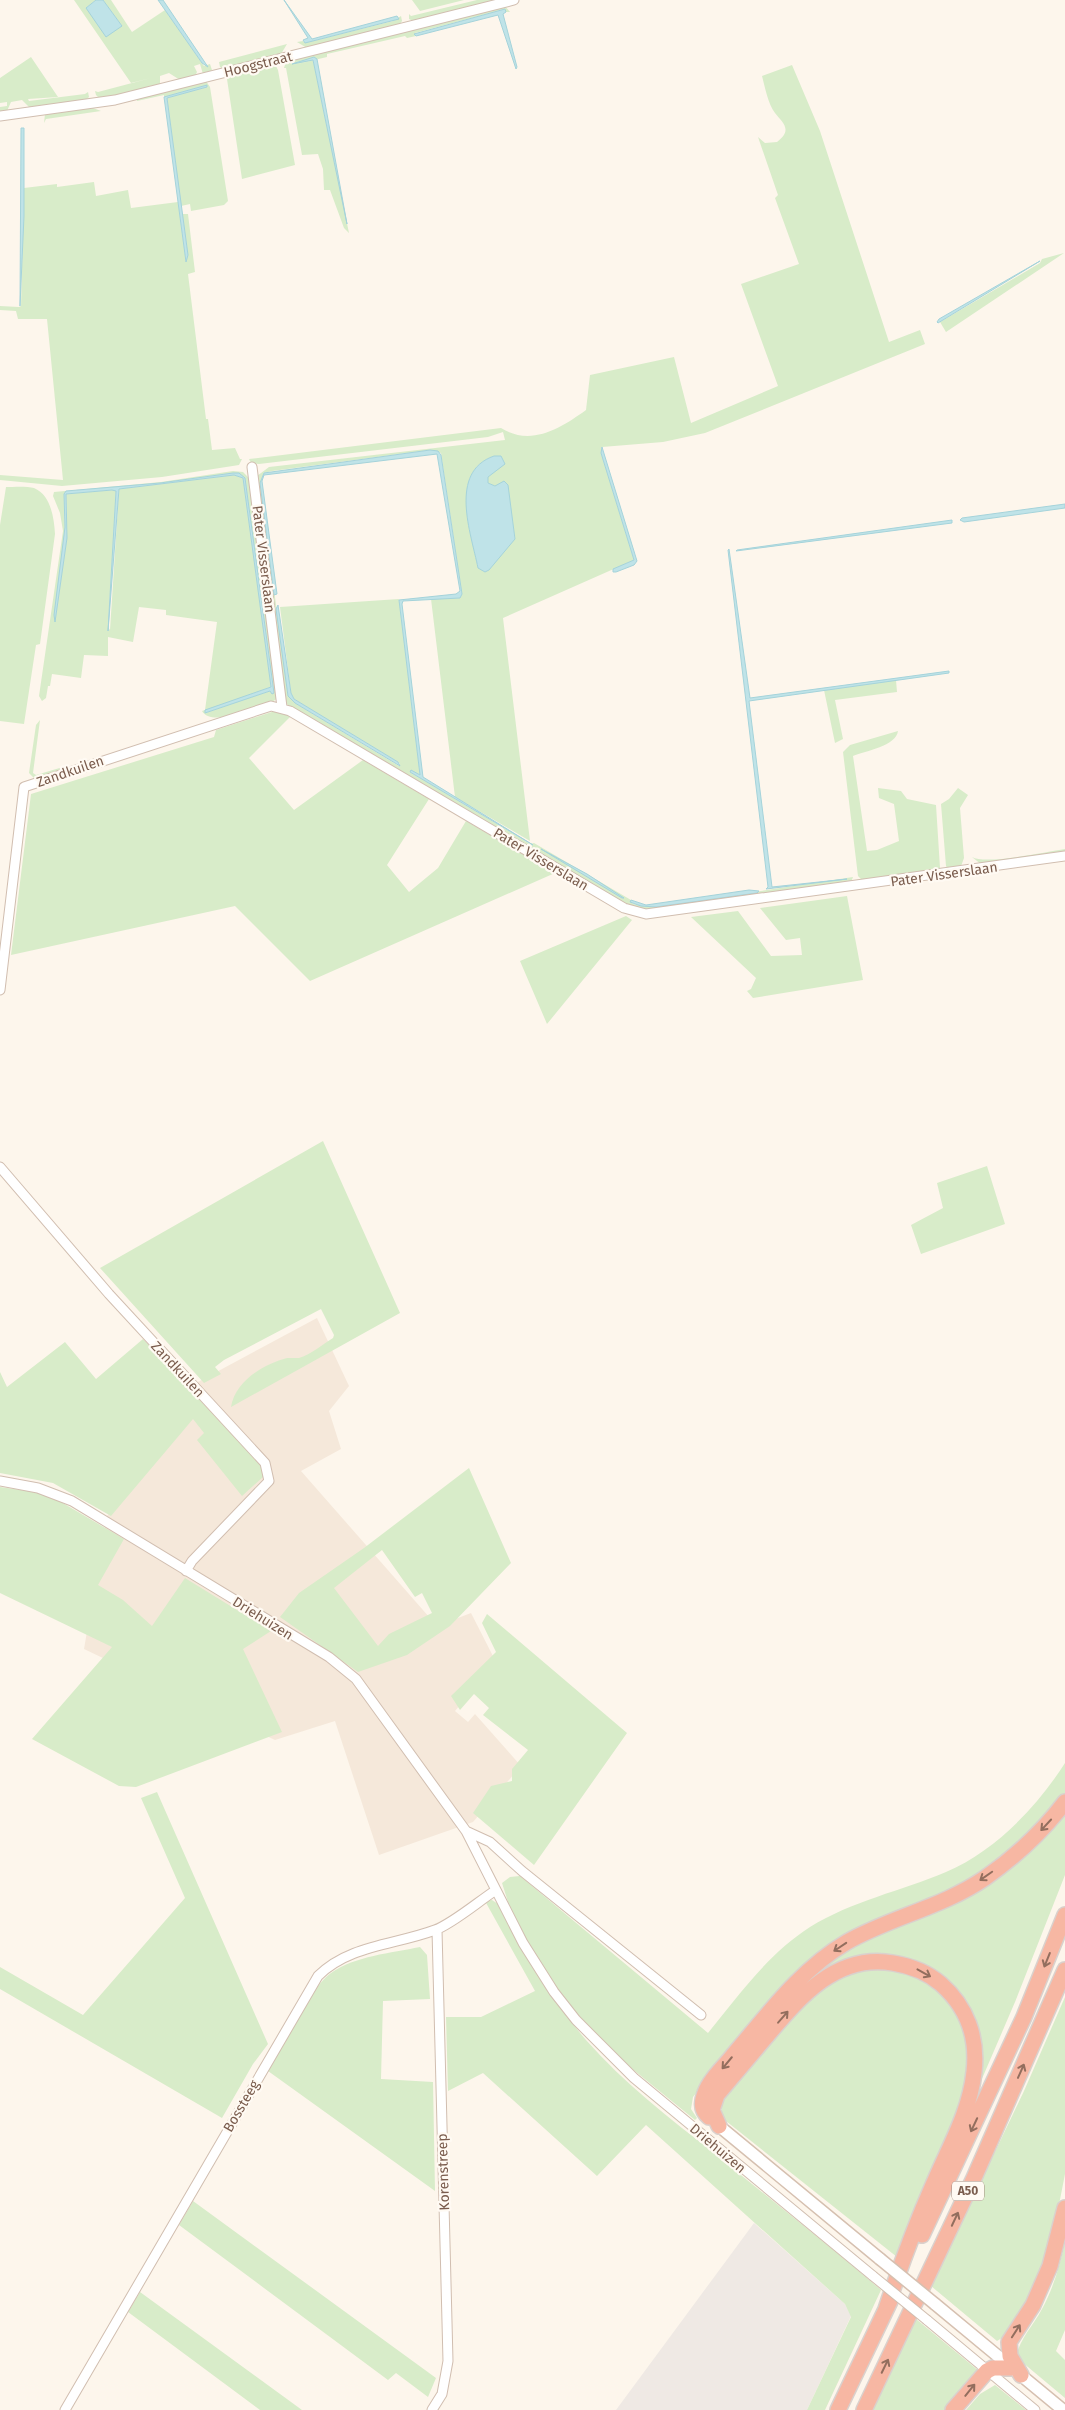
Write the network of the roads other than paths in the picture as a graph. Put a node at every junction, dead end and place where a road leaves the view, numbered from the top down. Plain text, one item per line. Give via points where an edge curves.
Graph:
1 (514, 0) edge
2 (0, 116) edge
3 (252, 467) dead end
4 (282, 707) junction
5 (1065, 856) edge
6 (0, 990) edge
7 (0, 1167) edge
8 (0, 1482) edge
9 (186, 1571) junction
10 (1065, 1802) edge
11 (466, 1831) junction
12 (496, 1890) junction
13 (1065, 1915) edge
14 (436, 1930) junction
15 (1065, 1970) edge
16 (700, 2015) dead end
17 (719, 2126) junction
18 (1065, 2208) edge
19 (886, 2309) junction
20 (987, 2371) junction
21 (1016, 2372) junction
22 (65, 2410) edge
23 (432, 2410) edge
24 (838, 2410) edge
25 (864, 2410) edge
26 (953, 2410) edge
27 (1035, 2410) edge
28 (1063, 2410) edge

1 - 2 street, Hoogstraat via 115,100
3 - 4 street, Pater Visserslaan
4 - 5 street, Pater Visserslaan via 624,908 646,914
4 - 6 street, Zandkuilen via 258,708 24,787
7 - 9 street, Zandkuilen via 108,1294 265,1462 269,1481
8 - 9 street, Driehuizen via 38,1488 65,1498
9 - 11 street, Driehuizen via 329,1657 356,1679
10 -> 17 highway via 1024,1846 984,1878 947,1899 847,1942 794,1984 706,2090 702,2109
11 - 12 street, Driehuizen
11 - 16 street, Driehuizen via 490,1842
12 - 14 street, Bossteeg
12 - 20 street, Driehuizen, bridge via 523,1943 554,1992 597,2043 634,2078
13 -> 19 highway, A50 via 1024,2018
14 - 22 street, Bossteeg via 343,1956 318,1976
14 - 23 street, Korenstreep via 448,2361 442,2394
25 -> 15 highway, A50 via 974,2178
17 -> 19 highway, A50 via 712,2110 717,2095 792,2006 824,1978 857,1964 889,1962 914,1968 948,1991 964,2011 972,2031 975,2060 972,2088 908,2243
17 - 21 main road, Driehuizen, bridge
21 -> 18 highway via 1009,2342 1033,2305 1050,2266
19 - 24 highway, A50
20 - 21 highway via 993,2368
26 -> 20 highway
20 - 27 street, Driehuizen
21 - 28 main road, Driehuizen

